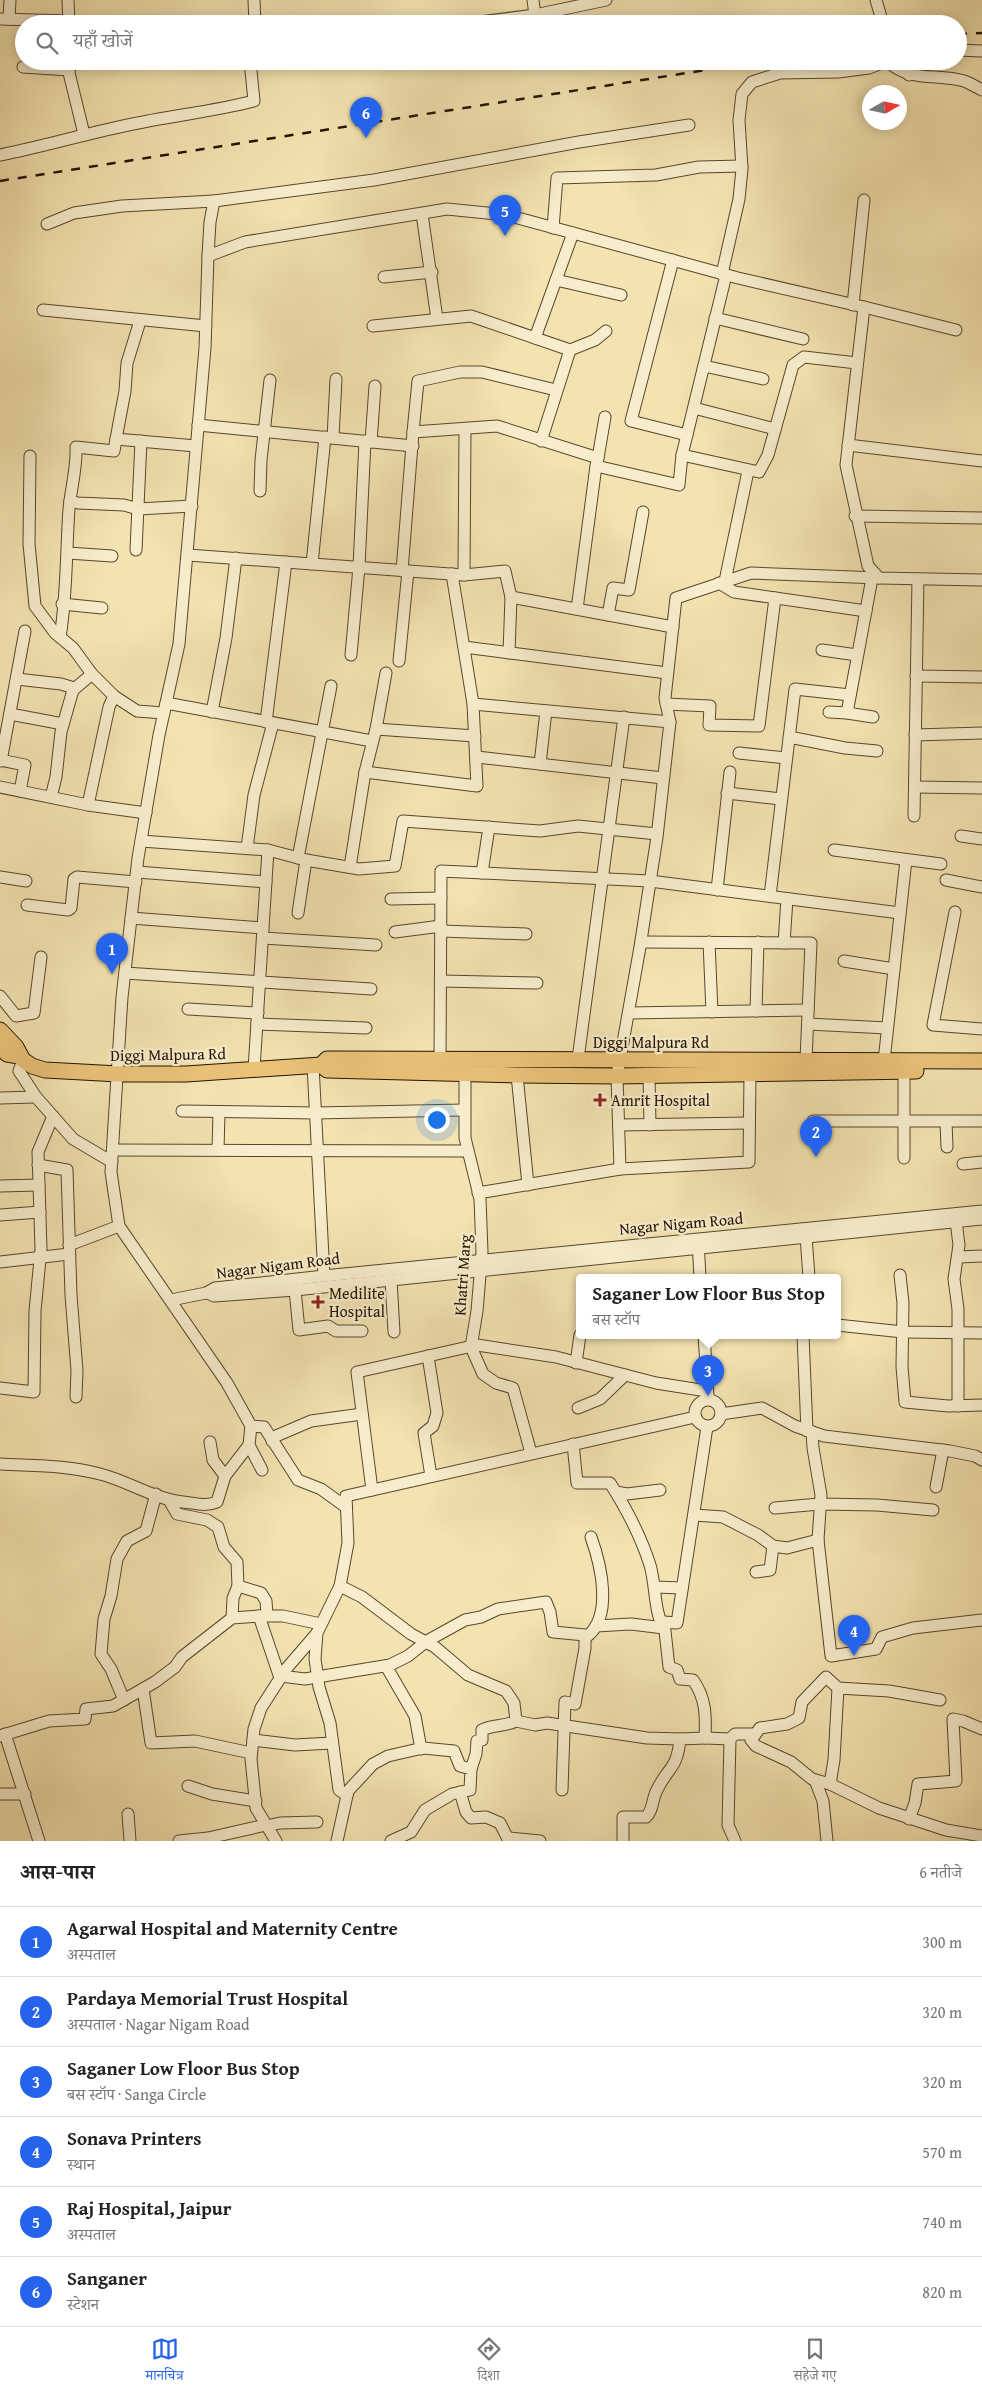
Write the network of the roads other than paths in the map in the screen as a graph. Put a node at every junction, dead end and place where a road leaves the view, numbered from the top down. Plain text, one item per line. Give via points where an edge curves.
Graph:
1 (10, 0) edge
2 (68, 0) edge
3 (254, 0) edge
4 (533, 0) edge
5 (606, 0) edge
6 (876, 0) edge
7 (586, 2) edge
8 (535, 14) junction
9 (68, 15) edge
10 (255, 15) edge
11 (528, 15) edge
12 (880, 15) edge
13 (5, 19) edge
14 (967, 50) edge
15 (982, 51) edge
16 (71, 70) edge
17 (251, 70) edge
18 (854, 70) edge
19 (898, 70) edge
20 (911, 70) edge
21 (910, 75) junction
22 (982, 90) edge
23 (689, 125) dead end
24 (84, 134) junction
25 (0, 155) edge
26 (742, 166) junction
27 (864, 200) dead end
28 (214, 201) junction
29 (422, 214) junction
30 (47, 224) dead end
31 (554, 228) junction
32 (573, 233) junction
33 (208, 256) junction
34 (673, 260) junction
35 (432, 272) junction
36 (724, 274) junction
37 (384, 277) dead end
38 (556, 280) junction
39 (621, 295) dead end
40 (859, 306) junction
41 (43, 310) dead end
42 (715, 318) junction
43 (437, 319) junction
44 (140, 321) junction
45 (206, 326) junction
46 (373, 326) dead end
47 (956, 330) dead end
48 (606, 331) dead end
49 (535, 338) junction
50 (803, 339) dead end
51 (570, 350) junction
52 (857, 363) junction
53 (704, 366) junction
54 (336, 379) dead end
55 (763, 379) dead end
56 (270, 380) dead end
57 (375, 386) dead end
58 (556, 390) junction
59 (694, 408) junction
60 (605, 417) dead end
61 (198, 426) junction
62 (465, 429) junction
63 (775, 429) junction
64 (264, 432) junction
65 (413, 432) junction
66 (687, 435) junction
67 (329, 438) junction
68 (116, 439) junction
69 (141, 441) junction
70 (541, 441) junction
71 (368, 442) junction
72 (848, 445) junction
73 (196, 446) junction
74 (413, 446) junction
75 (682, 455) junction
76 (30, 456) dead end
77 (982, 461) edge
78 (597, 462) junction
79 (748, 471) junction
80 (260, 491) dead end
81 (70, 500) junction
82 (192, 506) junction
83 (138, 509) junction
84 (643, 512) dead end
85 (855, 516) junction
86 (982, 518) edge
87 (136, 550) dead end
88 (68, 553) junction
89 (188, 555) junction
90 (112, 556) dead end
91 (236, 558) junction
92 (286, 562) junction
93 (312, 564) junction
94 (359, 567) junction
95 (405, 571) junction
96 (452, 574) junction
97 (464, 575) junction
98 (876, 578) junction
99 (918, 579) junction
100 (982, 580) edge
101 (722, 582) junction
102 (511, 597) junction
103 (775, 598) junction
104 (62, 604) junction
105 (102, 608) dead end
106 (577, 609) junction
107 (866, 611) junction
108 (608, 615) junction
109 (673, 627) junction
110 (25, 631) dead end
111 (60, 637) junction
112 (464, 647) junction
113 (822, 650) dead end
114 (509, 653) junction
115 (351, 655) dead end
116 (858, 655) junction
117 (398, 661) dead end
118 (386, 673) dead end
119 (668, 673) junction
120 (92, 674) junction
121 (916, 676) junction
122 (982, 677) edge
123 (17, 679) junction
124 (331, 686) dead end
125 (74, 688) junction
126 (850, 695) junction
127 (114, 696) junction
128 (473, 704) junction
129 (666, 704) junction
130 (165, 708) junction
131 (546, 711) junction
132 (212, 712) junction
133 (829, 712) dead end
134 (847, 713) junction
135 (10, 714) junction
136 (873, 717) dead end
137 (624, 718) junction
138 (269, 722) junction
139 (670, 722) junction
140 (63, 724) junction
141 (376, 729) junction
142 (322, 732) junction
143 (982, 733) edge
144 (916, 735) junction
145 (475, 736) junction
146 (789, 737) junction
147 (372, 741) junction
148 (877, 750) dead end
149 (739, 753) dead end
150 (477, 757) junction
151 (786, 758) junction
152 (0, 760) edge
153 (540, 764) junction
154 (365, 772) junction
155 (730, 772) dead end
156 (617, 773) junction
157 (664, 778) junction
158 (0, 787) edge
159 (915, 787) junction
160 (982, 788) edge
161 (20, 791) junction
162 (727, 794) junction
163 (51, 797) junction
164 (781, 799) junction
165 (88, 805) junction
166 (146, 814) junction
167 (914, 816) dead end
168 (489, 827) junction
169 (609, 828) junction
170 (657, 834) junction
171 (961, 836) dead end
172 (982, 839) edge
173 (141, 841) junction
174 (248, 848) junction
175 (268, 850) junction
176 (834, 850) dead end
177 (302, 859) junction
178 (906, 860) junction
179 (942, 864) dead end
180 (350, 867) junction
181 (482, 873) junction
182 (136, 877) junction
183 (0, 878) edge
184 (602, 879) junction
185 (946, 880) dead end
186 (26, 881) dead end
187 (266, 882) junction
188 (650, 882) junction
189 (982, 887) edge
190 (717, 890) junction
191 (770, 896) junction
192 (441, 898) junction
193 (787, 898) junction
194 (390, 899) dead end
195 (27, 905) dead end
196 (955, 912) dead end
197 (298, 913) dead end
198 (900, 913) junction
199 (132, 918) junction
200 (441, 929) junction
201 (395, 932) dead end
202 (263, 933) junction
203 (526, 934) dead end
204 (641, 942) junction
205 (709, 942) junction
206 (758, 942) junction
207 (784, 942) junction
208 (376, 945) dead end
209 (41, 957) dead end
210 (844, 961) dead end
211 (894, 969) junction
212 (125, 973) junction
213 (440, 981) junction
214 (260, 982) junction
215 (536, 983) dead end
216 (371, 989) dead end
217 (0, 996) edge
218 (188, 1009) dead end
219 (808, 1010) junction
220 (756, 1011) junction
221 (712, 1012) junction
222 (629, 1013) junction
223 (257, 1018) junction
224 (808, 1024) junction
225 (366, 1028) dead end
226 (887, 1028) junction
227 (982, 1029) edge
228 (0, 1030) edge
229 (12, 1054) edge
230 (578, 1059) junction
231 (620, 1059) junction
232 (806, 1060) junction
233 (884, 1060) junction
234 (982, 1061) edge
235 (317, 1065) junction
236 (440, 1066) junction
237 (254, 1069) junction
238 (982, 1070) edge
239 (904, 1071) junction
240 (119, 1074) junction
241 (465, 1074) junction
242 (750, 1074) junction
243 (517, 1075) junction
244 (649, 1075) junction
245 (617, 1076) junction
246 (36, 1097) junction
247 (0, 1098) edge
248 (464, 1110) junction
249 (182, 1111) dead end
250 (219, 1112) junction
251 (315, 1113) junction
252 (54, 1116) junction
253 (904, 1121) junction
254 (982, 1121) edge
255 (813, 1122) dead end
256 (946, 1122) junction
257 (749, 1124) junction
258 (618, 1125) junction
259 (650, 1125) junction
260 (947, 1147) dead end
261 (218, 1150) junction
262 (316, 1150) junction
263 (468, 1151) junction
264 (113, 1156) junction
265 (904, 1158) dead end
266 (982, 1162) edge
267 (963, 1164) dead end
268 (38, 1165) junction
269 (620, 1168) junction
270 (528, 1184) junction
271 (39, 1185) junction
272 (0, 1186) edge
273 (478, 1193) junction
274 (982, 1210) edge
275 (40, 1212) junction
276 (0, 1215) edge
277 (982, 1218) edge
278 (956, 1221) junction
279 (119, 1226) junction
280 (806, 1236) junction
281 (698, 1243) junction
282 (69, 1249) junction
283 (982, 1256) edge
284 (40, 1257) junction
285 (958, 1257) junction
286 (0, 1262) edge
287 (481, 1264) junction
288 (700, 1274) edge
289 (809, 1274) edge
290 (900, 1275) dead end
291 (324, 1276) junction
292 (391, 1280) junction
293 (295, 1290) junction
294 (206, 1293) junction
295 (171, 1300) junction
296 (841, 1325) edge
297 (362, 1331) dead end
298 (394, 1332) dead end
299 (904, 1332) junction
300 (958, 1333) junction
301 (982, 1333) edge
302 (579, 1339) edge
303 (704, 1339) edge
304 (803, 1339) edge
305 (471, 1347) junction
306 (428, 1356) junction
307 (576, 1363) junction
308 (625, 1375) junction
309 (0, 1388) edge
310 (708, 1395) junction
311 (76, 1397) dead end
312 (982, 1405) edge
313 (958, 1406) junction
314 (578, 1408) dead end
315 (362, 1414) junction
316 (721, 1414) junction
317 (695, 1417) junction
318 (251, 1426) junction
319 (707, 1427) junction
320 (810, 1432) junction
321 (272, 1441) junction
322 (210, 1442) dead end
323 (573, 1444) junction
324 (249, 1445) junction
325 (943, 1450) junction
326 (531, 1453) junction
327 (982, 1460) edge
328 (0, 1464) edge
329 (262, 1470) dead end
330 (225, 1476) junction
331 (431, 1476) junction
332 (936, 1487) dead end
333 (372, 1490) junction
334 (660, 1490) dead end
335 (616, 1492) junction
336 (156, 1494) junction
337 (169, 1500) junction
338 (819, 1504) junction
339 (346, 1508) junction
340 (775, 1508) dead end
341 (934, 1510) dead end
342 (694, 1515) junction
343 (591, 1537) dead end
344 (818, 1540) junction
345 (772, 1546) junction
346 (756, 1572) dead end
347 (238, 1586) junction
348 (340, 1586) junction
349 (655, 1587) junction
350 (682, 1588) junction
351 (263, 1615) junction
352 (232, 1618) junction
353 (982, 1620) edge
354 (596, 1626) junction
355 (664, 1628) junction
356 (319, 1629) junction
357 (585, 1638) junction
358 (426, 1641) junction
359 (831, 1656) junction
360 (386, 1666) junction
361 (317, 1675) junction
362 (281, 1677) junction
363 (826, 1677) junction
364 (838, 1688) junction
365 (143, 1689) junction
366 (124, 1700) junction
367 (940, 1700) dead end
368 (516, 1720) junction
369 (564, 1726) junction
370 (982, 1728) edge
371 (755, 1734) junction
372 (2, 1735) edge
373 (705, 1738) junction
374 (680, 1739) junction
375 (730, 1739) junction
376 (253, 1740) junction
377 (332, 1743) junction
378 (421, 1748) junction
379 (251, 1752) junction
380 (471, 1769) junction
381 (815, 1780) junction
382 (830, 1784) junction
383 (188, 1786) dead end
384 (562, 1790) dead end
385 (460, 1792) junction
386 (0, 1794) edge
387 (26, 1794) junction
388 (347, 1795) junction
389 (256, 1801) junction
390 (128, 1814) dead end
391 (909, 1819) junction
392 (317, 1822) dead end
393 (267, 1825) junction
394 (945, 1836) edge
395 (982, 1836) edge
396 (509, 1840) edge
397 (39, 1841) edge
398 (130, 1841) edge
399 (180, 1841) edge
400 (276, 1841) edge
401 (337, 1841) edge
402 (391, 1841) edge
403 (540, 1841) edge
404 (623, 1841) edge
405 (735, 1841) edge
406 (827, 1841) edge

1 - 13 street
2 - 9 street
3 - 10 street
4 - 8 street
5 - 7 street
6 - 12 street
7 - 8 street
8 - 11 street
14 - 15 street
16 - 24 street
17 - 24 street via 254,101 218,111 139,122
18 - 26 street via 780,73 752,82 742,94 739,120
19 - 21 street
20 - 21 street
21 - 22 street via 964,81
23 - 28 street via 374,180
24 - 25 street
26 - 31 street via 700,167 656,175 557,178
26 - 36 street
27 - 40 street
28 - 30 street via 122,206 74,213
28 - 33 street
29 - 31 street via 447,208 507,215
29 - 33 street via 245,242
29 - 35 street
31 - 32 street
32 - 34 street
32 - 38 street
33 - 45 street
34 - 36 street
34 - 66 street via 631,421
35 - 37 street
35 - 43 street
36 - 40 street
36 - 42 street
38 - 39 street
38 - 49 street
40 - 47 street
40 - 52 street
41 - 44 street
42 - 50 street
42 - 53 street
43 - 46 street
43 - 49 street via 471,316
44 - 45 street
44 - 68 street via 127,363
45 - 61 street
48 - 51 street via 595,340
49 - 51 street
51 - 58 street
52 - 63 street via 804,357 793,365
52 - 72 street
53 - 55 street
53 - 59 street
54 - 67 street
56 - 64 street
57 - 71 street
58 - 65 street via 482,372 460,372 418,381
58 - 70 street
59 - 63 street
59 - 66 street
60 - 78 street
61 - 64 street
61 - 73 street
62 - 65 street
62 - 70 street via 497,426
62 - 97 street
63 - 79 street via 768,455 758,472
64 - 67 street
64 - 80 street
65 - 74 street
66 - 75 street
67 - 71 street
67 - 93 street
68 - 69 street
68 - 81 street via 114,451 76,448
69 - 73 street
69 - 83 street
70 - 78 street
71 - 74 street
71 - 94 street
72 - 77 street
72 - 85 street via 846,465
73 - 82 street
74 - 95 street
75 - 78 street via 679,485
75 - 79 street
76 - 111 street via 29,544 35,606
78 - 106 street
79 - 101 street
81 - 83 street
81 - 88 street
82 - 83 street
82 - 89 street
83 - 87 street
84 - 108 street via 629,590 614,588
85 - 86 street
85 - 98 street via 868,566
88 - 90 street
88 - 104 street
89 - 91 street
89 - 130 street via 179,644
91 - 92 street
91 - 132 street
92 - 93 street
92 - 138 street
93 - 94 street
94 - 95 street
94 - 115 street
95 - 96 street
95 - 117 street
96 - 97 street
96 - 112 street
97 - 102 street via 505,571
98 - 99 street
98 - 101 street via 751,573
98 - 107 street
99 - 100 street
99 - 121 street
101 - 103 street via 734,592
101 - 109 street via 676,598
102 - 106 street
102 - 114 street
103 - 107 street
103 - 129 street via 759,726 709,724 710,706
104 - 105 street
104 - 111 street
106 - 108 street
107 - 116 street
108 - 109 street
109 - 119 street
110 - 123 street
111 - 120 street via 73,648
112 - 114 street
112 - 128 street
113 - 116 street
114 - 119 street
116 - 126 street
118 - 141 street
119 - 129 street
120 - 125 street
120 - 127 street
121 - 122 street
121 - 144 street
123 - 125 street
123 - 135 street
124 - 142 street
125 - 140 street
126 - 134 street
126 - 146 street via 795,689
127 - 130 street via 137,711
127 - 165 street
128 - 131 street
128 - 145 street
129 - 139 street
130 - 132 street
130 - 166 street
131 - 137 street
131 - 153 street
132 - 138 street
133 - 134 street
134 - 136 street
135 - 140 street
135 - 152 street
137 - 139 street
137 - 156 street
138 - 142 street
138 - 174 street via 254,795
139 - 157 street
140 - 163 street
141 - 145 street
141 - 147 street
142 - 147 street
142 - 177 street
143 - 144 street
144 - 159 street
145 - 150 street
146 - 148 street via 845,748
146 - 151 street
147 - 154 street
149 - 151 street
150 - 153 street
150 - 154 street via 477,786
151 - 164 street
152 - 161 street via 25,766
153 - 156 street
154 - 180 street
155 - 162 street
156 - 157 street
156 - 169 street
157 - 170 street
158 - 161 street
159 - 160 street
159 - 167 street
161 - 163 street
162 - 164 street
162 - 190 street
163 - 165 street
164 - 191 street
165 - 166 street
166 - 173 street
168 - 169 street via 540,831 578,826
168 - 180 street via 402,821 395,866
168 - 181 street
169 - 170 street
169 - 184 street
170 - 188 street
171 - 172 street
173 - 174 street
173 - 182 street
174 - 175 street
175 - 177 street
175 - 187 street
176 - 178 street
177 - 180 street
177 - 197 street
178 - 179 street
178 - 198 street
181 - 184 street
181 - 192 street via 441,872
182 - 187 street
182 - 195 street via 77,877 68,910
182 - 199 street
183 - 186 street
184 - 188 street
184 - 230 street
185 - 189 street
187 - 202 street
188 - 190 street
188 - 204 street
190 - 191 street
191 - 193 street
192 - 194 street
192 - 200 street
193 - 198 street
193 - 207 street
196 - 227 street via 933,1025
198 - 211 street
199 - 202 street
199 - 212 street
200 - 201 street
200 - 203 street
200 - 213 street
202 - 208 street
202 - 214 street
204 - 205 street
204 - 222 street
205 - 206 street
205 - 221 street
206 - 207 street
206 - 220 street
207 - 219 street via 811,943
209 - 217 street via 34,1013 16,1016
210 - 211 street
211 - 226 street
212 - 214 street
212 - 240 street
213 - 215 street
213 - 236 street
214 - 216 street
214 - 223 street
218 - 223 street
219 - 220 street
219 - 224 street
220 - 221 street
221 - 222 street
222 - 231 street
223 - 225 street
223 - 237 street
224 - 226 street
224 - 232 street
226 - 233 street
228 - 229 main road via 16,1047
229 - 240 main road, Diggi Malpura Rd via 45,1070
229 - 246 street
230 - 231 main road, Diggi Malpura Rd
230 - 236 main road, Diggi Malpura Rd
231 - 232 main road, Diggi Malpura Rd
231 - 245 street
232 - 233 main road, Diggi Malpura Rd
233 - 234 main road, Diggi Malpura Rd
235 - 236 main road, Diggi Malpura Rd via 327,1070
235 - 237 main road, Diggi Malpura Rd
235 - 251 street
236 - 241 main road, Diggi Malpura Rd
237 - 240 main road, Diggi Malpura Rd
238 - 239 main road, Diggi Malpura Rd
239 - 242 main road, Diggi Malpura Rd
239 - 253 street
240 - 264 street
241 - 243 main road, Diggi Malpura Rd
241 - 248 street, Khatri Marg
242 - 244 main road, Diggi Malpura Rd
242 - 257 street
243 - 245 main road, Diggi Malpura Rd
243 - 270 street
244 - 245 main road, Diggi Malpura Rd
244 - 259 street
245 - 258 street
246 - 247 street
246 - 252 street
248 - 251 street
248 - 263 street, Khatri Marg
249 - 250 street
250 - 251 street
250 - 261 street
251 - 262 street
252 - 264 street via 73,1139
252 - 268 street via 38,1152
253 - 255 street
253 - 256 street
253 - 265 street
254 - 256 street
256 - 260 street
257 - 259 street
257 - 269 street via 749,1162
258 - 259 street
258 - 269 street
261 - 262 street
261 - 264 street
262 - 263 street
262 - 291 street
263 - 273 street, Khatri Marg
264 - 279 street via 112,1184
266 - 267 street
268 - 271 street
268 - 282 street via 66,1170
269 - 270 street
270 - 273 street
271 - 272 street
271 - 275 street
273 - 287 street, Khatri Marg
274 - 281 street, Nagar Nigam Road
275 - 276 street
275 - 284 street
277 - 278 street, Nagar Nigam Road
278 - 280 street, Nagar Nigam Road
278 - 285 street
279 - 282 street
279 - 295 street
280 - 281 street, Nagar Nigam Road
280 - 289 street
281 - 287 street, Nagar Nigam Road
281 - 288 street
282 - 284 street
282 - 311 street
283 - 285 street
284 - 286 street
284 - 309 street via 35,1311 34,1392
285 - 300 street via 954,1279
287 - 291 street, Nagar Nigam Road
287 - 292 street, Nagar Nigam Road
287 - 305 street, Khatri Marg
290 - 299 street
291 - 294 street, Nagar Nigam Road via 215,1288
292 - 293 street, Nagar Nigam Road
292 - 298 street
293 - 294 street, Nagar Nigam Road via 214,1296
293 - 297 street via 299,1330 328,1326 336,1331
294 - 295 street
295 - 318 street via 227,1383
296 - 299 street
299 - 300 street
299 - 313 street via 905,1402
300 - 301 street
300 - 313 street
302 - 307 street
303 - 310 street
304 - 320 street
305 - 306 street
305 - 307 street via 477,1345 556,1357
305 - 326 street via 483,1374 496,1383 513,1388
306 - 315 street via 357,1372
306 - 331 street via 437,1413 436,1421 424,1433
307 - 308 street
308 - 310 street
308 - 314 street via 600,1398
310 - 316 street
310 - 317 street via 696,1408
312 - 313 street
315 - 321 street via 311,1420 276,1436
315 - 333 street
316 - 319 street via 716,1423
316 - 320 street via 762,1408
317 - 319 street
317 - 323 street
318 - 321 street via 264,1427
318 - 324 street
319 - 342 street
320 - 325 street
320 - 338 street via 821,1495
321 - 339 street via 298,1480 321,1489
322 - 330 street via 213,1460
323 - 326 street
323 - 335 street via 578,1483 610,1483
324 - 329 street
324 - 330 street
325 - 327 street
325 - 332 street
326 - 331 street
328 - 336 street via 63,1466 101,1474
330 - 337 street via 217,1502 208,1506
331 - 333 street
333 - 339 street via 346,1496
334 - 335 street via 628,1494
335 - 349 street via 636,1530
336 - 337 street
336 - 366 street via 146,1532 126,1541 116,1559 112,1596 104,1619 101,1654
337 - 347 street via 177,1514 206,1520 218,1527 224,1548 237,1562
338 - 340 street
338 - 341 street via 877,1504
338 - 344 street
339 - 348 street via 348,1543
342 - 345 street via 723,1517
342 - 350 street
343 - 354 street via 603,1594
344 - 345 street via 787,1548
344 - 359 street
345 - 346 street via 770,1570
347 - 351 street via 261,1593 266,1600
347 - 352 street via 233,1598
348 - 356 street
348 - 358 street
349 - 350 street
349 - 355 street via 659,1619
350 - 355 street via 677,1623 664,1622
351 - 352 street
351 - 356 street
351 - 362 street
352 - 365 street via 182,1657 175,1667
353 - 359 street via 913,1628 882,1637 876,1649
354 - 355 street via 631,1624
354 - 357 street via 594,1632
355 - 373 street via 669,1668 677,1670 680,1679 693,1680 700,1690 704,1703
356 - 361 street via 315,1659
356 - 362 street
357 - 358 street via 585,1635 552,1632 546,1602 498,1609 465,1620
357 - 369 street via 575,1704 565,1702
358 - 360 street via 408,1656
358 - 368 street via 468,1675 506,1691 514,1703
359 - 363 street
360 - 361 street
360 - 378 street via 414,1716
361 - 362 street via 296,1679
361 - 377 street
362 - 376 street via 261,1708
363 - 364 street
363 - 371 street via 802,1702 799,1718 787,1724 760,1728
364 - 367 street via 889,1691
364 - 382 street
365 - 366 street
365 - 379 street via 151,1743 195,1741
366 - 372 street via 101,1709 86,1709 85,1718 49,1721
368 - 369 street via 534,1725
368 - 380 street via 505,1726 492,1725 482,1730 482,1740 477,1741
369 - 374 street via 647,1738
369 - 384 street
370 - 391 street via 953,1719 956,1781 918,1784
371 - 375 street via 735,1734
371 - 381 street via 751,1740 756,1746 791,1762
372 - 387 street
373 - 374 street
373 - 375 street
374 - 404 street via 674,1767 655,1792 649,1814 646,1817 623,1817
375 - 405 street via 728,1824
376 - 377 street via 295,1745
376 - 379 street
377 - 388 street via 339,1790
378 - 380 street via 454,1751 460,1766
378 - 388 street via 388,1756 373,1764
379 - 389 street
380 - 385 street via 470,1790
381 - 382 street
381 - 406 street via 823,1801
382 - 391 street
383 - 389 street via 212,1794
385 - 396 street via 470,1818 500,1822
385 - 402 street via 425,1810 411,1832
386 - 387 street
387 - 397 street
388 - 401 street
389 - 393 street via 256,1808
390 - 398 street
391 - 394 street
392 - 393 street via 304,1827 280,1823
393 - 399 street
393 - 400 street
394 - 395 street
396 - 403 street

